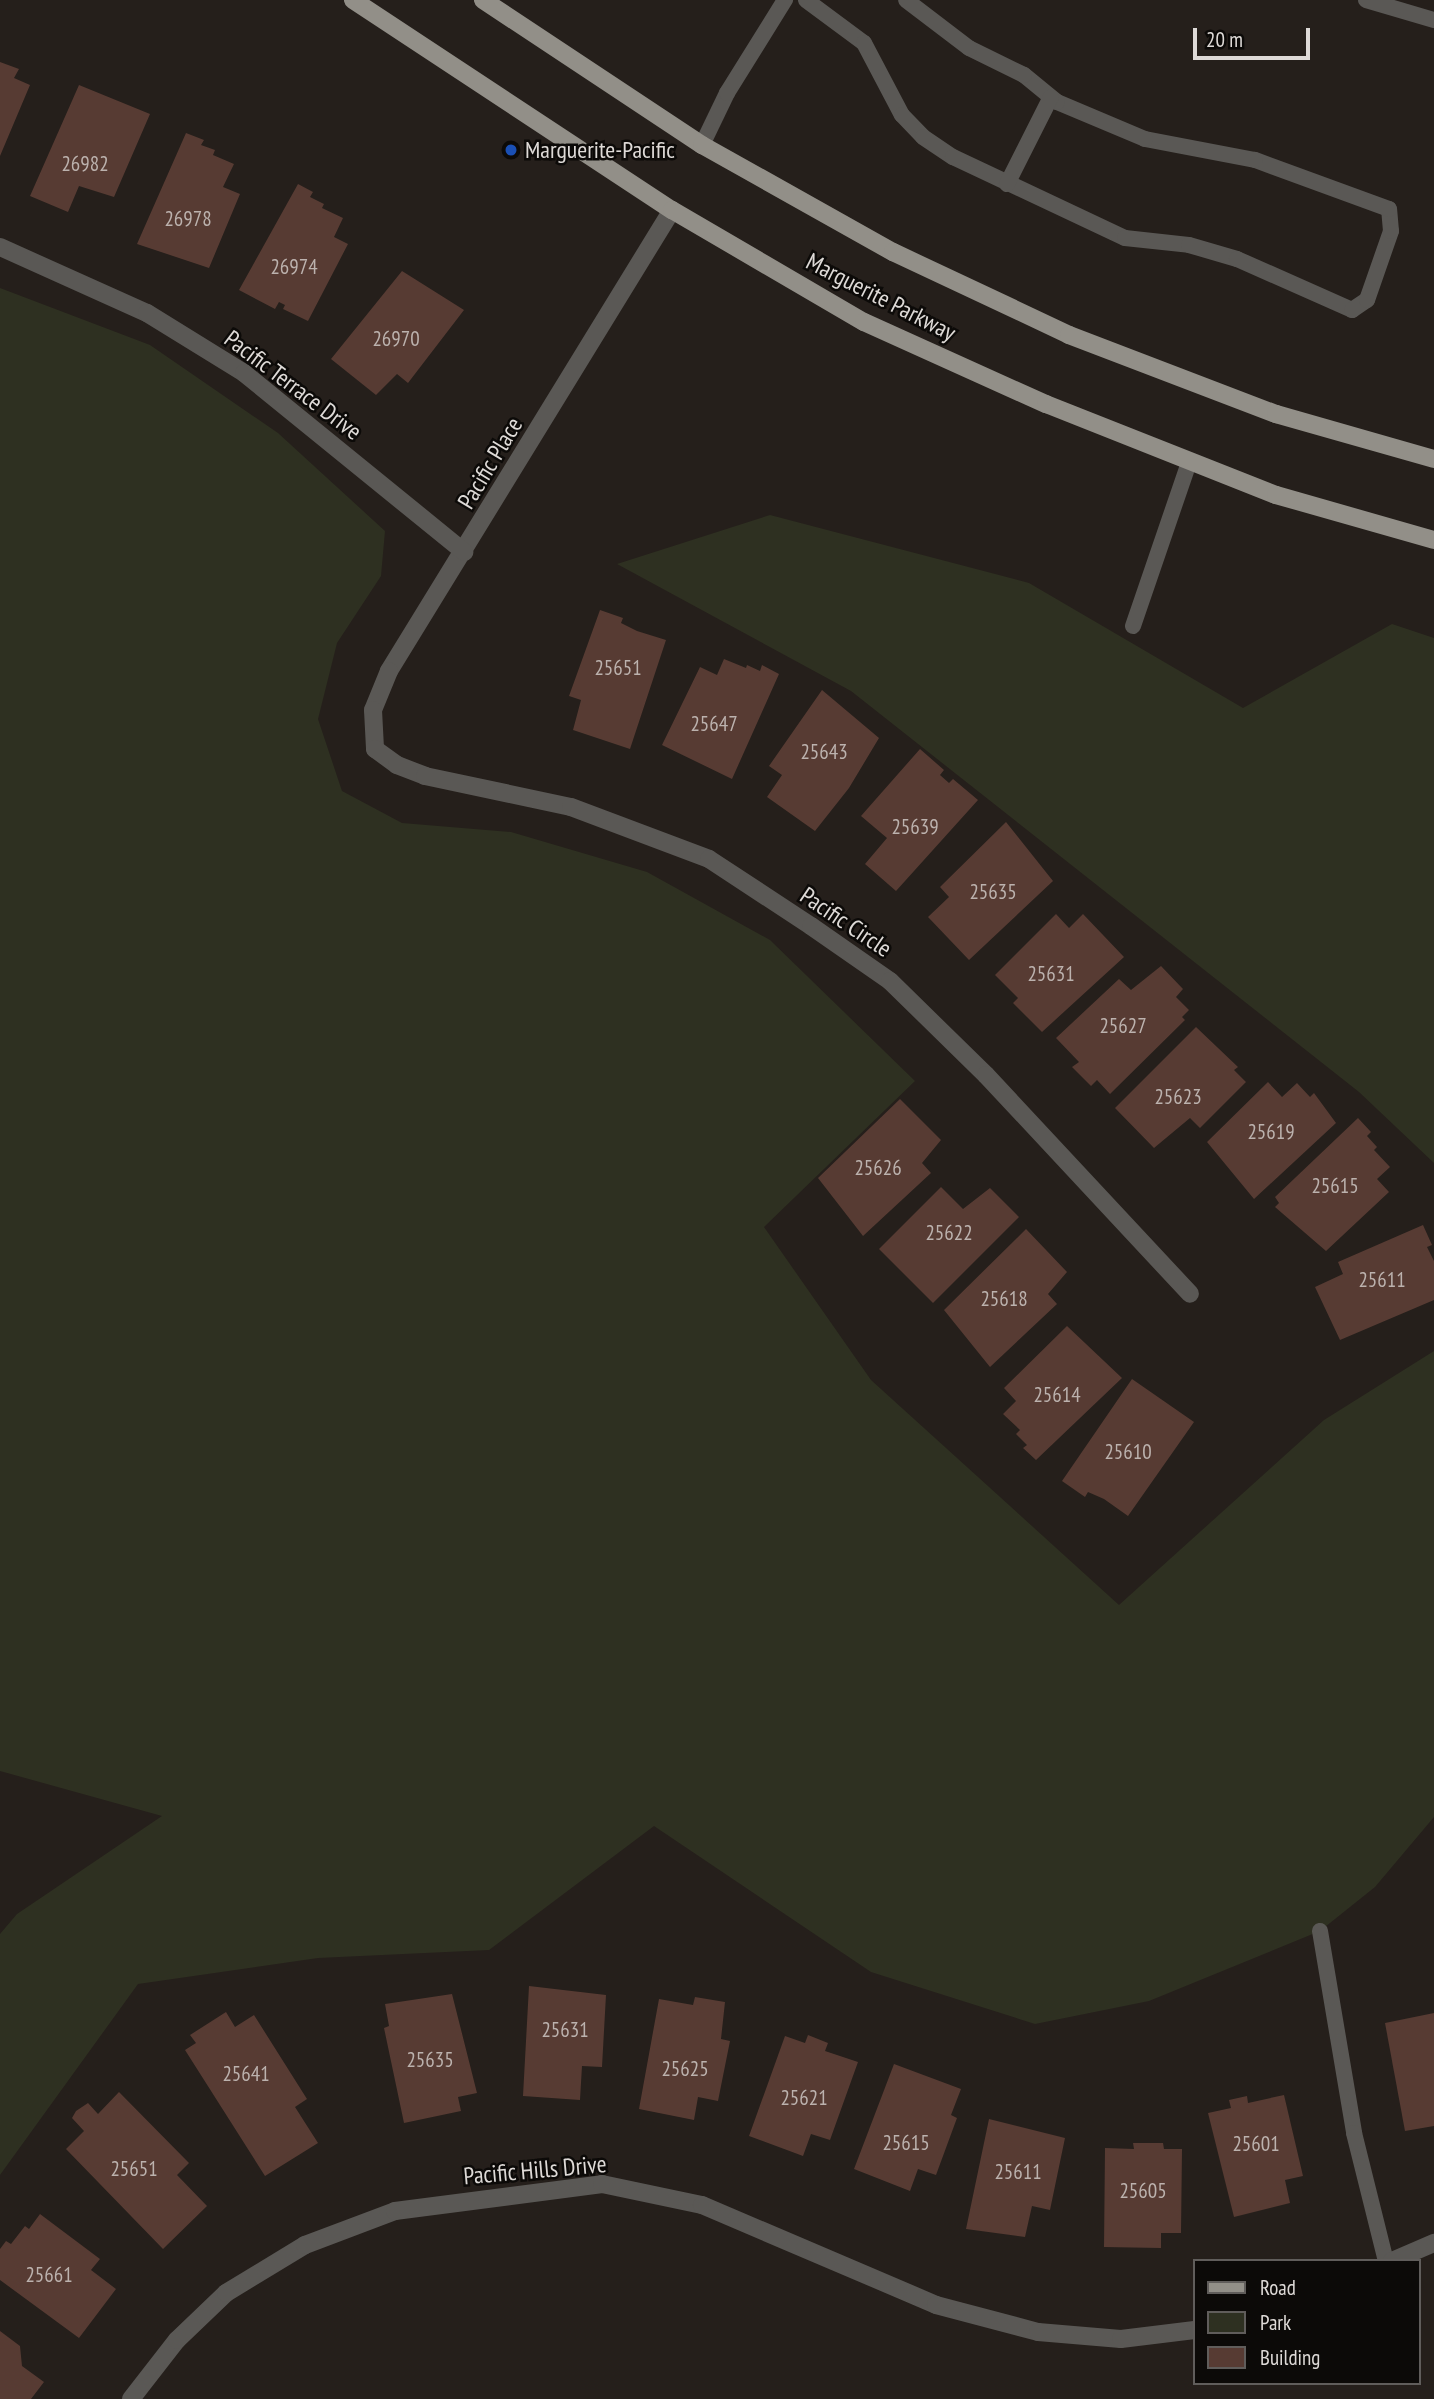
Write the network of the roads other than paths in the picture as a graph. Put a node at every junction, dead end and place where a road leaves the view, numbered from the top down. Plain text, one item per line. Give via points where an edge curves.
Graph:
1 (353, 0) edge
2 (785, 0) edge
3 (806, 0) edge
4 (906, 0) edge
5 (1366, 0) edge
6 (487, 1) edge
7 (1434, 20) edge
8 (1051, 97) junction
9 (702, 145) junction
10 (1007, 184) junction
11 (672, 210) junction
12 (0, 247) edge
13 (1434, 460) edge
14 (1189, 462) junction
15 (1434, 540) edge
16 (464, 552) junction
17 (1133, 626) dead end
18 (375, 749) joint
19 (1190, 1294) dead end
20 (1320, 1931) dead end
21 (1434, 2243) edge
22 (1386, 2259) edge
23 (1397, 2259) edge
24 (1192, 2330) edge
25 (131, 2399) edge

1 - 11 main road, Marguerite Parkway
2 - 9 lane via 727,93
3 - 10 lane via 864,43 889,82 902,115 923,137
4 - 8 lane via 969,48 1024,75
5 - 7 lane
6 - 9 main road, Marguerite Parkway
8 - 10 lane
8 - 10 lane via 1145,139 1255,160 1389,209 1391,231 1367,300 1352,310 1237,259 1189,245 1125,238
9 - 13 main road, Marguerite Parkway via 893,252 1069,335 1276,414
11 - 14 main road, Marguerite Parkway via 864,321 1046,404
11 - 16 street, Pacific Place
12 - 16 street, Pacific Terrace Drive via 147,313 244,373
14 - 15 main road, Marguerite Parkway via 1276,495
14 - 17 lane
16 - 18 street, Pacific Place via 389,671 373,710
18 - 19 street, Pacific Circle via 397,765 425,776 571,807 709,859 811,926 890,981 986,1076
20 - 22 lane via 1354,2133
21 - 23 street
24 - 25 street, Pacific Hills Drive via 1121,2339 1038,2332 936,2305 702,2205 602,2184 396,2211 305,2245 226,2293 177,2340

